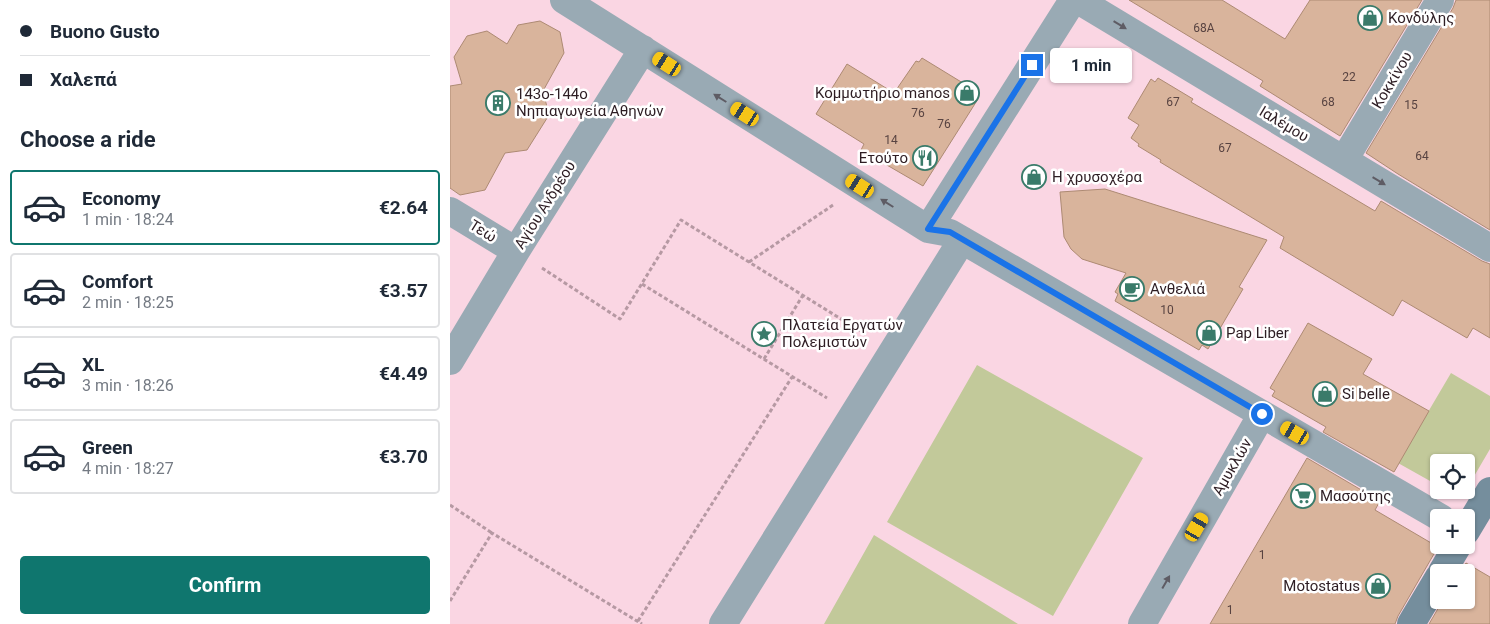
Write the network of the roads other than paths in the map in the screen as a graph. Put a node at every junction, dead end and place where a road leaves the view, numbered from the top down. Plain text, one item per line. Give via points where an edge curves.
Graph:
1 (564, 0) edge
2 (1073, 0) edge
3 (1078, 0) edge
4 (1440, 0) edge
5 (643, 49) junction
6 (1344, 160) junction
7 (450, 211) edge
8 (928, 229) junction
9 (962, 240) junction
10 (1490, 248) edge
11 (516, 251) junction
12 (450, 361) edge
13 (1262, 414) junction
14 (1490, 491) edge
15 (1430, 512) edge
16 (1475, 516) edge
17 (1430, 592) edge
18 (724, 624) edge
19 (1142, 624) edge
20 (1411, 624) edge

1 - 5 street
2 - 8 street
3 -> 6 street, Ιαλέμου
4 - 6 street, Κοκκίνου
8 -> 5 street
5 - 11 street, Αγίου Ανδρέου
6 -> 10 street, Ιαλέμου
7 - 11 street, Τεώ
8 - 9 street via 950,232
9 - 13 street
9 - 18 street
11 - 12 street, Αγίου Ανδρέου
13 - 15 street
19 -> 13 street, Αμυκλών
14 - 16 street
17 - 20 street

